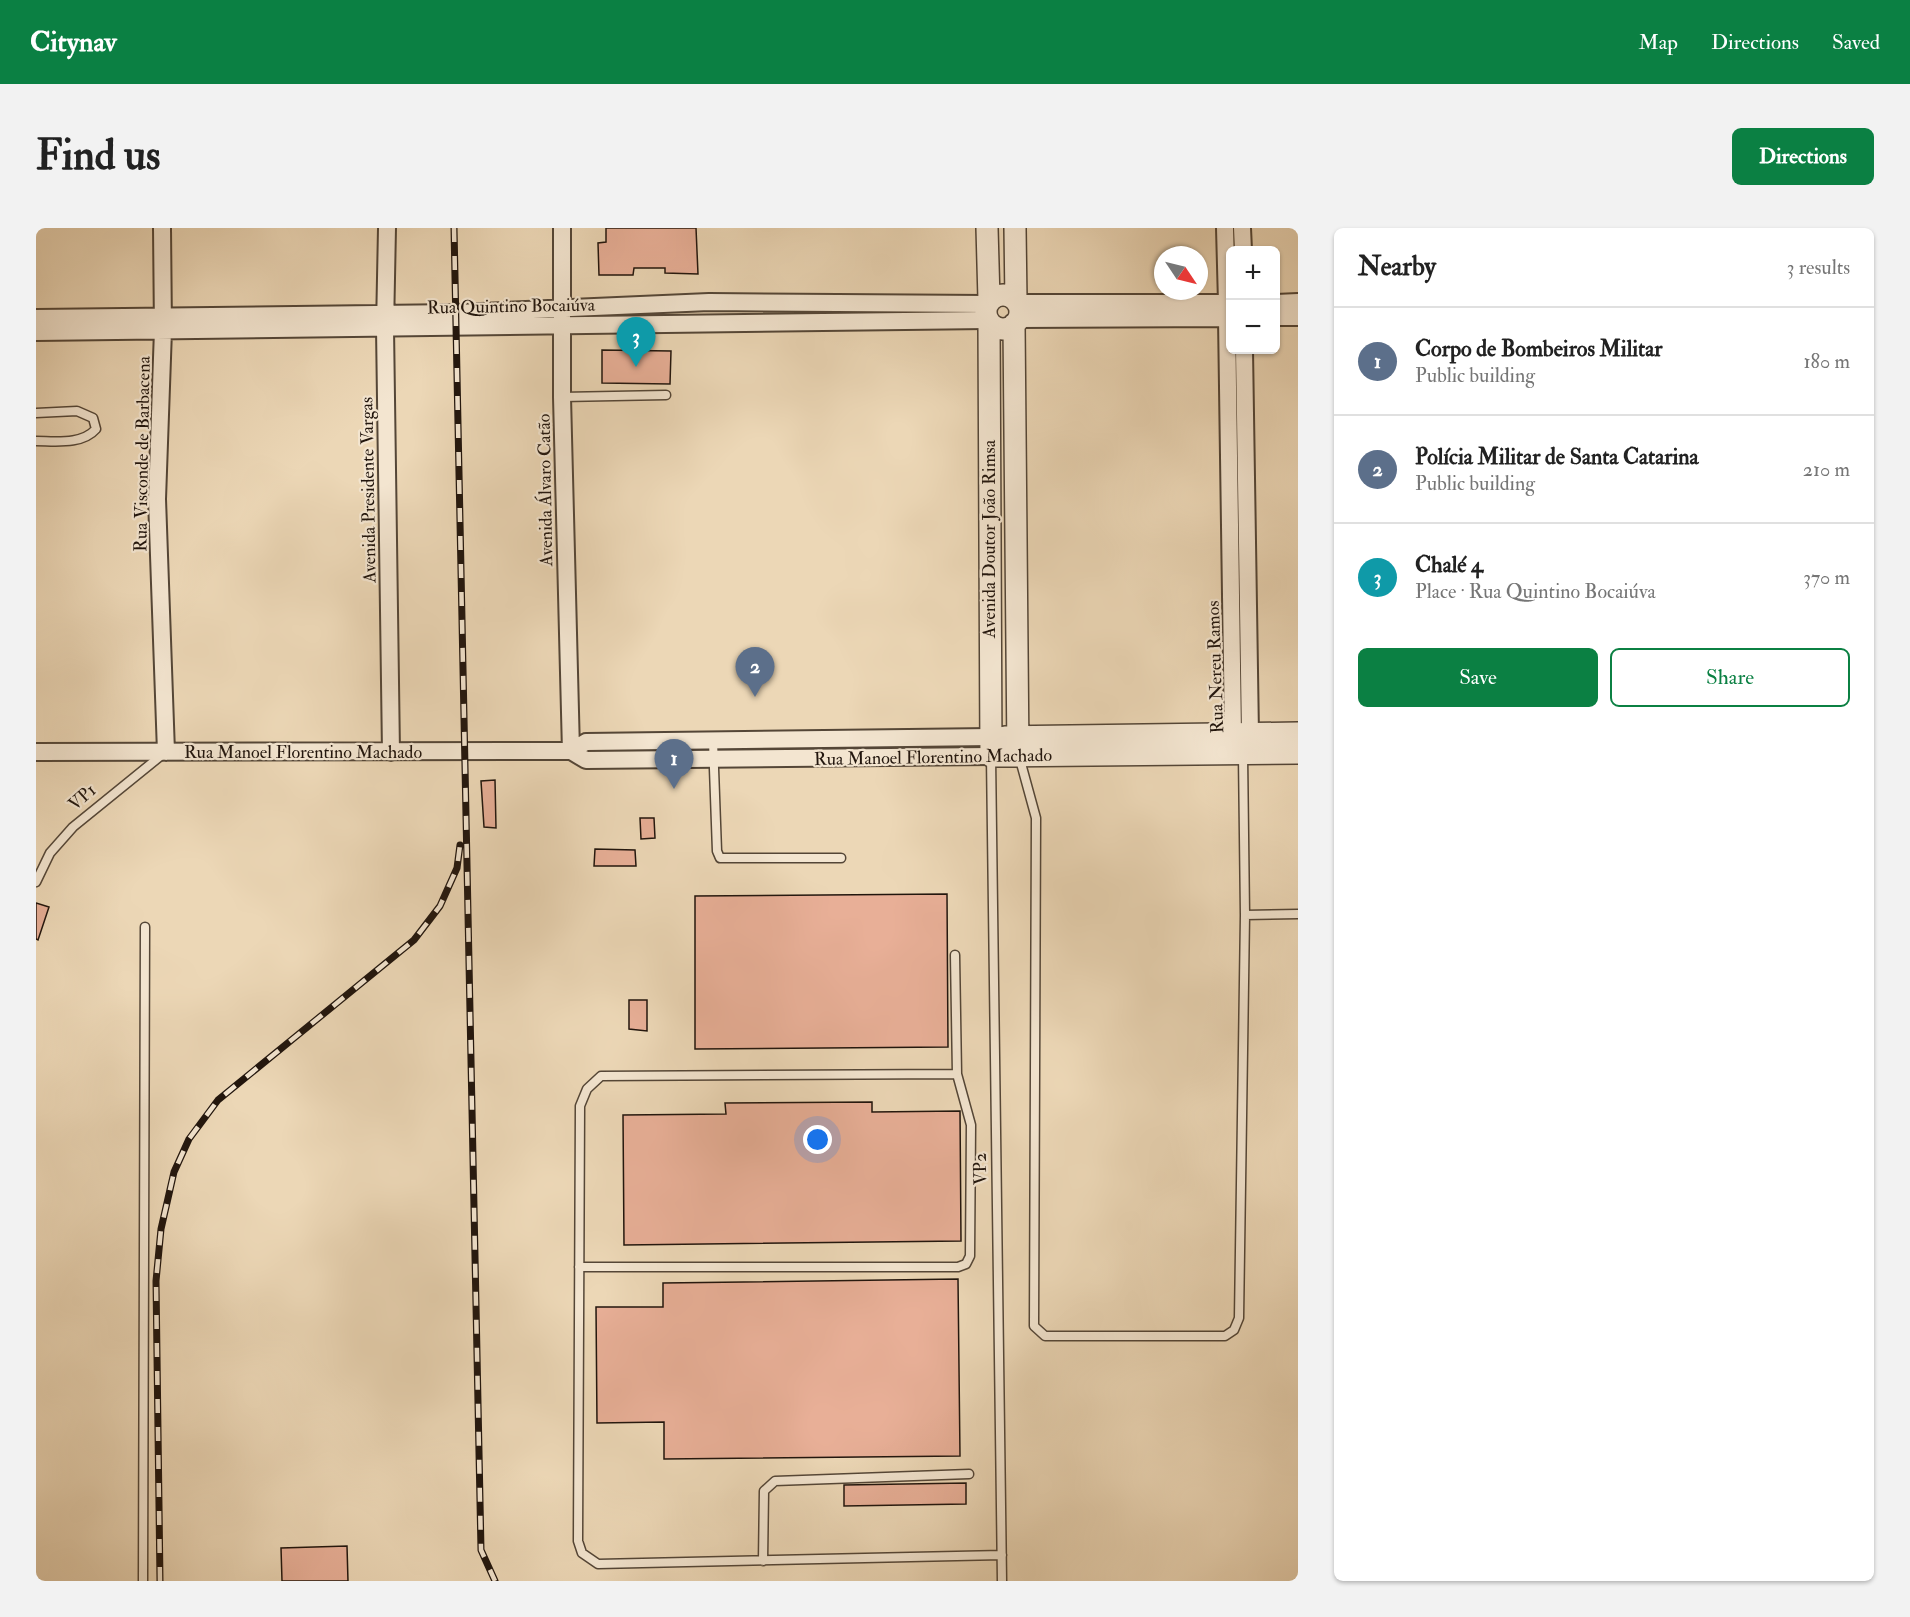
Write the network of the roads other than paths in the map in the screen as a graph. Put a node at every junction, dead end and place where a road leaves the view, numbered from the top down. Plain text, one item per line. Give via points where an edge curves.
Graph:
1 (162, 228) edge
2 (387, 228) edge
3 (562, 228) edge
4 (987, 228) edge
5 (1015, 228) edge
6 (1225, 228) edge
7 (1242, 228) edge
8 (1243, 246) edge
9 (1228, 300) edge
10 (709, 302) junction
11 (1298, 302) edge
12 (1280, 303) edge
13 (841, 304) junction
14 (874, 304) junction
15 (562, 307) junction
16 (1226, 311) edge
17 (988, 312) junction
18 (1016, 312) junction
19 (1280, 317) edge
20 (1298, 317) edge
21 (36, 318) edge
22 (386, 321) junction
23 (709, 322) junction
24 (841, 322) junction
25 (874, 322) junction
26 (163, 323) junction
27 (562, 325) junction
28 (36, 332) edge
29 (1232, 354) edge
30 (1243, 354) edge
31 (666, 395) dead end
32 (562, 397) junction
33 (1237, 401) junction
34 (36, 413) edge
35 (36, 441) edge
36 (1016, 532) junction
37 (988, 533) junction
38 (1298, 733) edge
39 (776, 740) junction
40 (1242, 740) junction
41 (713, 741) junction
42 (1018, 746) junction
43 (991, 747) junction
44 (570, 751) junction
45 (36, 752) edge
46 (166, 752) junction
47 (392, 752) junction
48 (1298, 753) edge
49 (777, 758) junction
50 (715, 759) junction
51 (841, 858) dead end
52 (36, 882) edge
53 (1298, 914) edge
54 (1245, 915) junction
55 (145, 927) dead end
56 (955, 955) dead end
57 (957, 1074) junction
58 (579, 1267) junction
59 (969, 1474) dead end
60 (1002, 1555) junction
61 (763, 1561) junction
62 (143, 1581) edge
63 (1002, 1581) edge

1 - 26 street, Rua Visconde de Barbacena
2 - 22 street, Avenida Presidente Vargas
3 - 15 street, Avenida Álvaro Catão
4 - 17 street, Avenida Doutor João Rimsa
5 - 18 street, Avenida Doutor João Rimsa
6 - 9 street, Rua Nereu Ramos
7 - 8 street
10 - 13 street, Rua Quintino Bocaiúva
10 - 15 street, Rua Quintino Bocaiúva
10 - 23 street
11 - 12 street
13 - 14 street, Rua Quintino Bocaiúva
13 - 24 street
14 - 17 street, Rua Quintino Bocaiúva
14 - 25 street
15 - 22 street, Rua Quintino Bocaiúva
15 - 27 street, Avenida Álvaro Catão
16 - 18 street
17 - 18 street via 999,328
17 - 18 street via 1004,294
17 - 25 street, Rua Quintino Bocaiúva
17 - 37 street, Avenida Doutor João Rimsa
18 - 36 street, Avenida Doutor João Rimsa
19 - 20 street
21 - 26 street, Rua Quintino Bocaiúva
22 - 26 street, Rua Quintino Bocaiúva
22 - 27 street, Rua Quintino Bocaiúva
22 - 47 street, Avenida Presidente Vargas
23 - 24 street, Rua Quintino Bocaiúva
23 - 27 street, Rua Quintino Bocaiúva
24 - 25 street, Rua Quintino Bocaiúva
26 - 28 street, Rua Quintino Bocaiúva
26 - 46 street, Rua Visconde de Barbacena via 157,499
27 - 32 street, Avenida Álvaro Catão
29 - 33 street, Rua Nereu Ramos
30 - 33 street, Rua Nereu Ramos
31 - 32 lane
32 - 44 street, Avenida Álvaro Catão
33 - 40 street, Rua Nereu Ramos
34 - 35 lane via 77,411 93,418 96,429 89,437
36 - 37 street
36 - 42 street, Avenida Doutor João Rimsa
37 - 43 street, Avenida Doutor João Rimsa
38 - 40 street, Rua Manoel Florentino Machado
39 - 41 street, Rua Manoel Florentino Machado
39 - 43 street, Rua Manoel Florentino Machado
39 - 49 lane
40 - 42 street, Rua Manoel Florentino Machado
40 - 48 street, Rua Manoel Florentino Machado
40 - 54 lane
41 - 44 street, Rua Manoel Florentino Machado via 586,742
41 - 50 lane
42 - 43 street, Rua Manoel Florentino Machado
42 - 54 lane via 1036,818 1034,1326 1045,1336 1225,1336 1234,1330 1239,1318
43 - 49 street, Rua Manoel Florentino Machado
43 - 60 lane, VP2
44 - 47 street, Rua Manoel Florentino Machado
44 - 50 street, Rua Manoel Florentino Machado via 586,760
45 - 46 street, Rua Manoel Florentino Machado
46 - 47 street, Rua Manoel Florentino Machado
46 - 52 lane, VP1 via 73,827 50,854
49 - 50 street, Rua Manoel Florentino Machado
50 - 51 lane via 720,858
53 - 54 lane
55 - 62 lane
56 - 57 lane
57 - 58 lane via 601,1076 587,1089 580,1106
57 - 58 lane via 971,1125 970,1256 966,1264
58 - 61 lane via 578,1541 582,1553 598,1564
59 - 61 lane via 775,1481 764,1491
60 - 61 lane
60 - 63 lane, VP2

